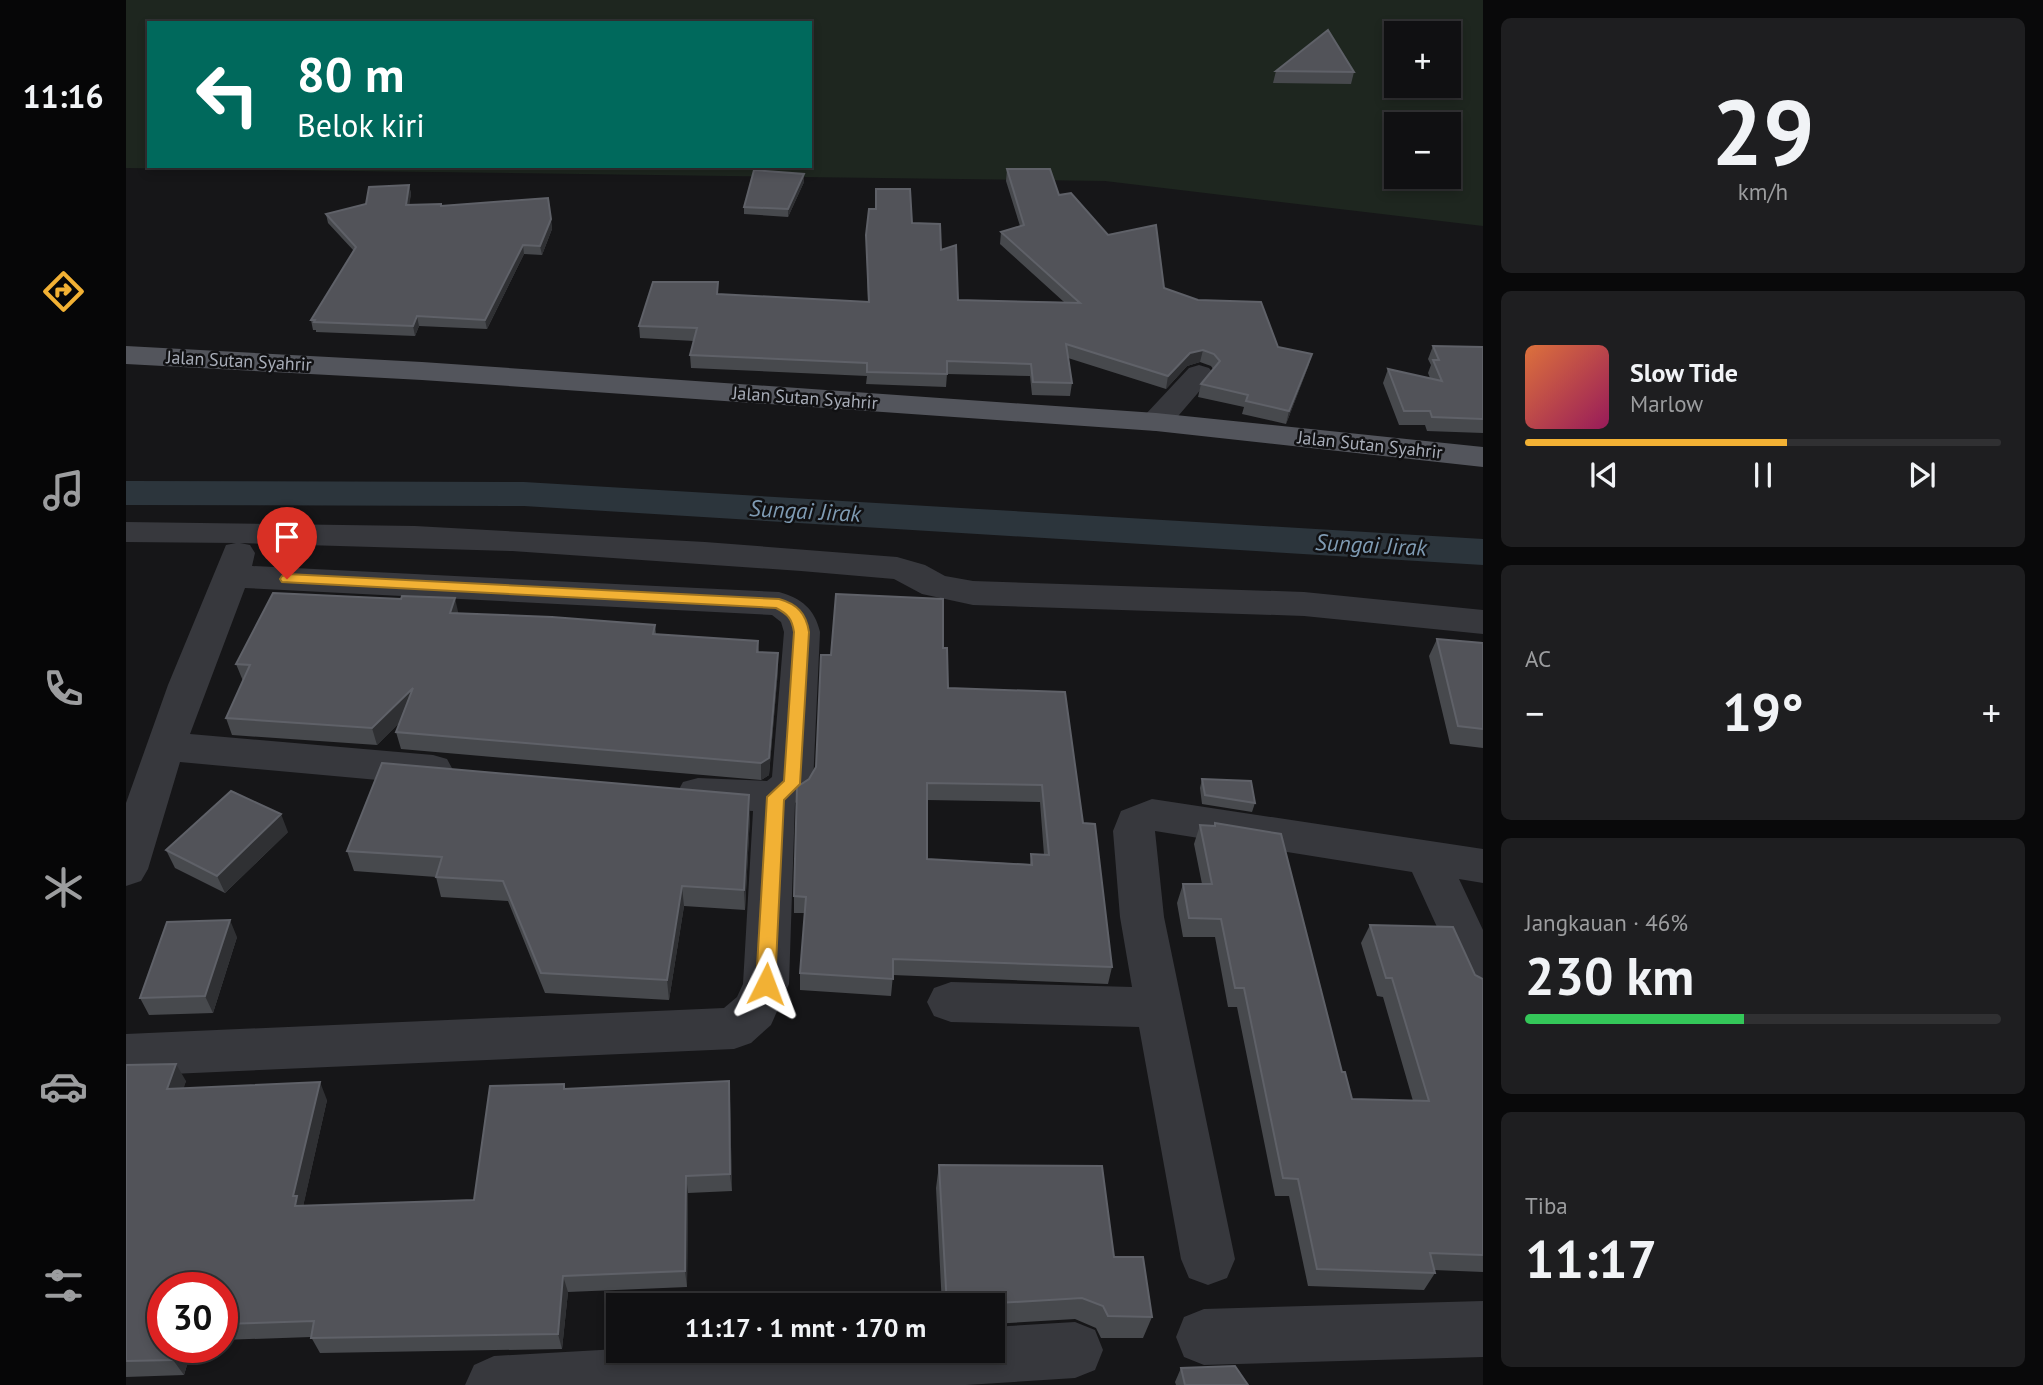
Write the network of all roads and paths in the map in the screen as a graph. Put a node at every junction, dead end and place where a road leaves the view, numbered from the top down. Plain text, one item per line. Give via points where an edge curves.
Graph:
1 (126, 355) edge
2 (1199, 374) dead end
3 (1156, 422) junction
4 (1483, 457) edge
5 (244, 531) junction
6 (126, 532) edge
7 (232, 576) junction
8 (1483, 622) edge
9 (165, 747) junction
10 (470, 773) edge
11 (664, 790) edge
12 (775, 797) junction
13 (1427, 858) junction
14 (1483, 866) edge
15 (126, 869) edge
16 (1483, 979) edge
17 (951, 1002) dead end
18 (1161, 1007) junction
19 (126, 1055) edge
20 (1208, 1259) dead end
21 (1483, 1329) edge
22 (1204, 1337) dead end
23 (1075, 1349) dead end
24 (494, 1385) edge

1 - 3 main road, Jalan Sutan Syahrir
2 - 3 street
3 - 4 main road, Jalan Sutan Syahrir
5 - 6 street
5 - 7 street
5 - 8 street via 430,536 862,565 906,570 934,586 973,593 1304,604
7 - 9 street
7 - 12 street via 779,604 800,619 802,632 792,784
9 - 10 street
9 - 15 street
11 - 12 street
12 - 19 street via 766,984 754,1011 734,1028
13 - 14 street
13 - 16 street
13 - 18 street via 1144,817 1136,822 1134,831 1142,917
17 - 18 street
18 - 20 street
21 - 22 street
23 - 24 street

